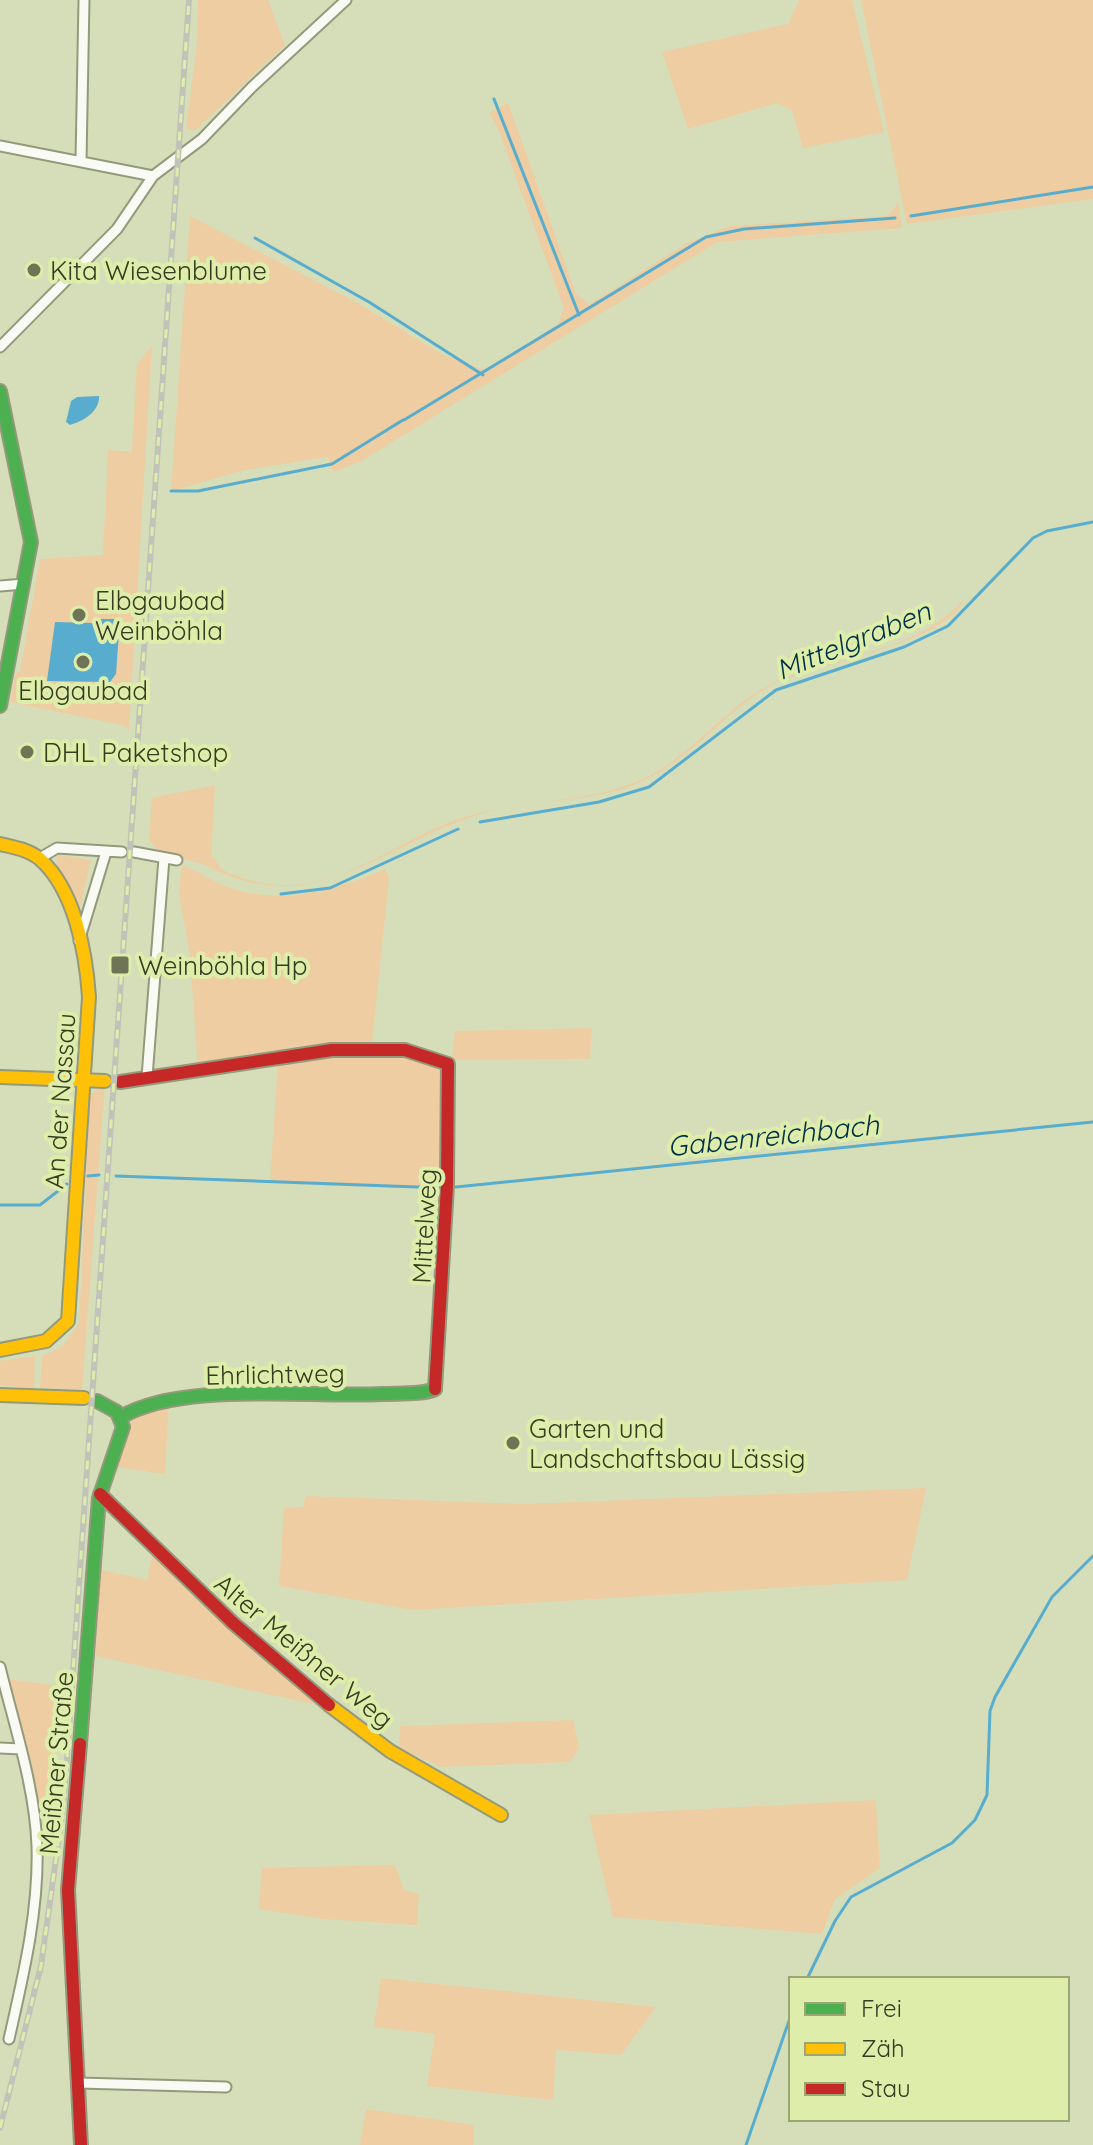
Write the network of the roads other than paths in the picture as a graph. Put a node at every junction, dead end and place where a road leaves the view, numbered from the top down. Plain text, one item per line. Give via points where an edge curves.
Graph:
1 (84, 0) edge
2 (346, 0) edge
3 (0, 146) edge
4 (81, 161) junction
5 (153, 176) junction
6 (0, 347) edge
7 (0, 391) edge
8 (24, 584) junction
9 (0, 586) edge
10 (0, 706) edge
11 (0, 844) edge
12 (106, 852) junction
13 (122, 852) dead end
14 (134, 852) dead end
15 (40, 858) junction
16 (164, 858) junction
17 (177, 860) dead end
18 (79, 941) junction
19 (0, 1077) edge
20 (147, 1077) junction
21 (83, 1079) junction
22 (105, 1081) dead end
23 (120, 1082) dead end
24 (0, 1350) edge
25 (435, 1391) joint
26 (0, 1395) edge
27 (84, 1398) dead end
28 (97, 1401) dead end
29 (121, 1417) junction
30 (100, 1494) junction
31 (0, 1667) edge
32 (0, 1748) edge
33 (21, 1749) junction
34 (501, 1815) dead end
35 (9, 2039) dead end
36 (79, 2083) junction
37 (226, 2087) dead end
38 (81, 2145) edge

1 - 4 street
2 - 5 street via 202,139
3 - 4 street
4 - 5 street
5 - 6 street via 117,229
7 - 8 street via 30,522
8 - 9 street
8 - 10 street
11 - 15 street
12 - 13 street
12 - 15 street via 55,848
12 - 18 street
14 - 16 street
15 - 18 street, An der Nassau via 58,883
16 - 17 street
16 - 20 street
18 - 21 street, An der Nassau via 89,980
19 - 21 street
20 - 23 street
20 - 25 street, Mittelweg via 332,1050 405,1050 448,1064 449,1194
21 - 22 street
21 - 24 street, An der Nassau via 68,1321 39,1346
25 - 29 street, Ehrlichtweg via 172,1398 144,1403
26 - 27 street
28 - 29 street
29 - 30 street, Meißner Straße via 122,1432
30 - 34 street, Alter Meißner Weg via 199,1592 367,1735
30 - 36 street, Meißner Straße via 68,1890
31 - 33 street
32 - 33 street
33 - 35 street via 37,1867
36 - 37 street
36 - 38 street, Meißner Straße

